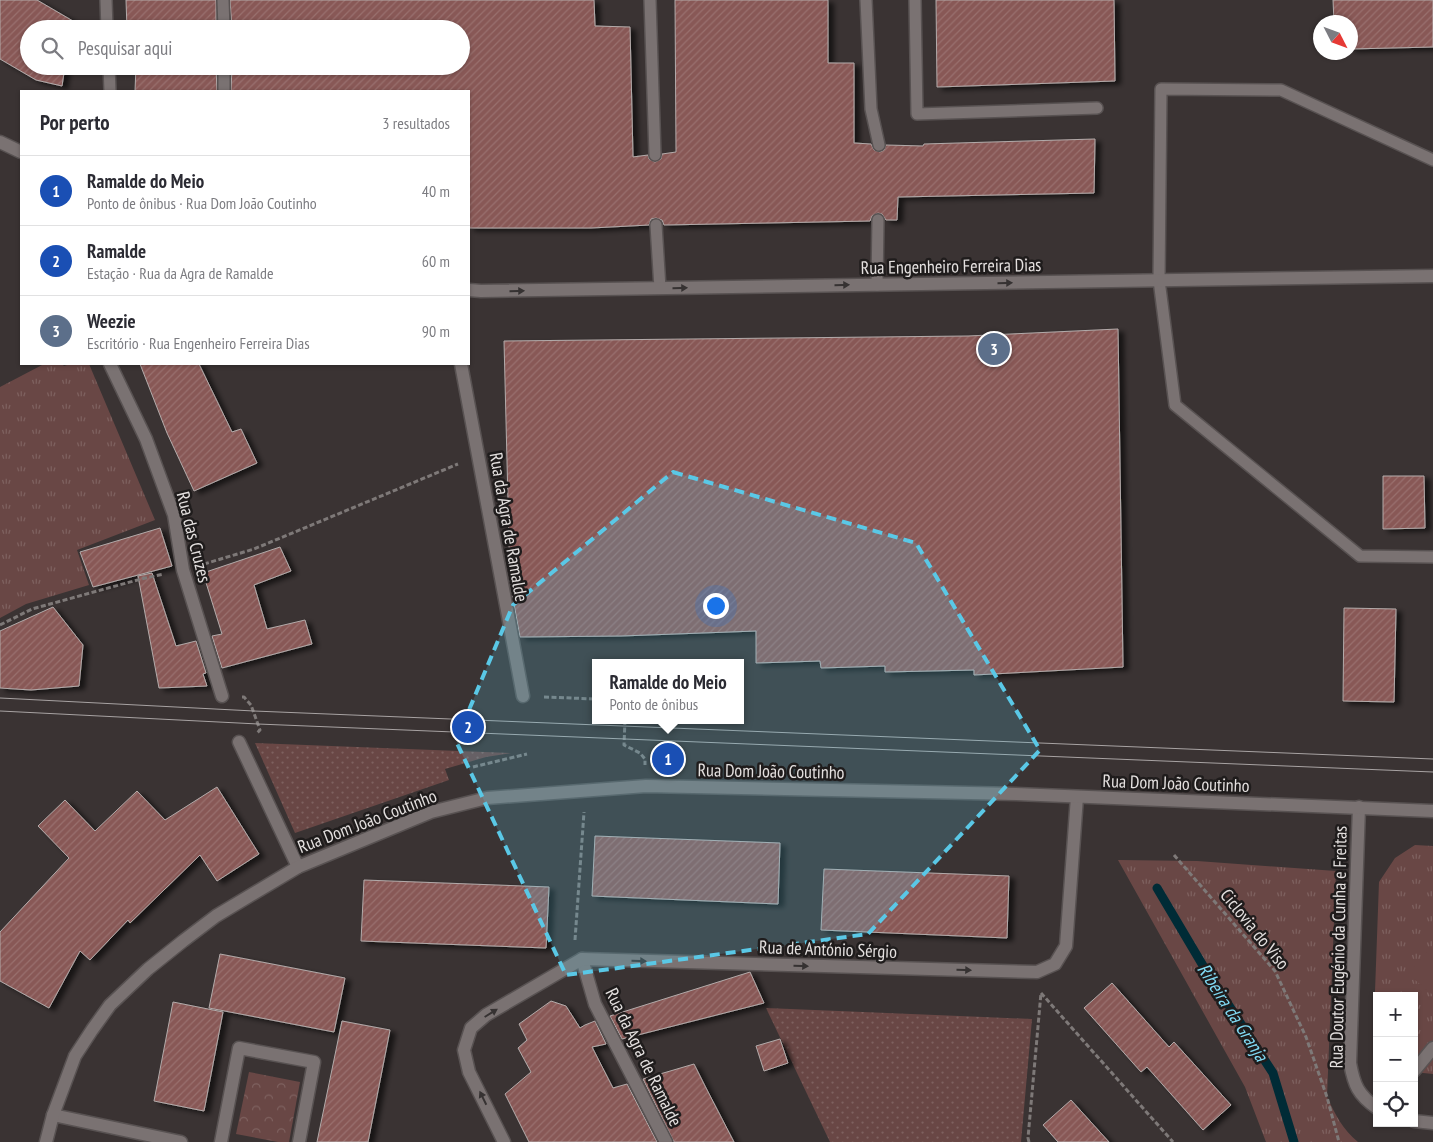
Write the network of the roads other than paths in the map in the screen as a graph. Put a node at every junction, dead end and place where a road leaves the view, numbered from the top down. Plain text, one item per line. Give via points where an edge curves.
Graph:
1 (106, 0) edge
2 (224, 0) edge
3 (650, 0) edge
4 (866, 0) edge
5 (915, 0) edge
6 (107, 20) edge
7 (224, 20) edge
8 (109, 75) edge
9 (224, 75) edge
10 (110, 90) edge
11 (224, 90) edge
12 (1097, 108) dead end
13 (0, 135) edge
14 (0, 142) edge
15 (879, 145) dead end
16 (20, 153) edge
17 (655, 155) dead end
18 (1433, 160) edge
19 (878, 220) dead end
20 (656, 225) dead end
21 (1433, 276) edge
22 (1159, 280) junction
23 (877, 285) junction
24 (660, 288) junction
25 (470, 290) edge
26 (110, 365) edge
27 (461, 365) edge
28 (1433, 557) edge
29 (222, 696) dead end
30 (522, 696) dead end
31 (239, 742) dead end
32 (1077, 796) junction
33 (1359, 807) junction
34 (1433, 811) edge
35 (298, 867) junction
36 (582, 959) junction
37 (1433, 1048) edge
38 (1418, 1066) edge
39 (1373, 1102) edge
40 (53, 1115) junction
41 (1418, 1121) edge
42 (1433, 1123) edge
43 (46, 1142) edge
44 (181, 1142) edge
45 (221, 1142) edge
46 (299, 1142) edge
47 (504, 1142) edge
48 (666, 1142) edge

1 - 6 lane
2 - 7 lane
3 - 17 lane
4 - 15 lane via 871,109
5 - 12 lane via 916,114
8 - 10 lane
9 - 11 lane
13 - 16 street
14 - 16 street
18 - 22 lane via 1281,90 1161,89
19 - 23 lane
20 - 24 lane
21 - 22 street, Rua Engenheiro Ferreira Dias
23 -> 22 street, Rua Engenheiro Ferreira Dias
22 - 28 lane via 1174,405 1360,556
24 -> 23 street, Rua Engenheiro Ferreira Dias
25 -> 24 street, Rua Engenheiro Ferreira Dias
26 - 29 street, Rua das Cruzes via 146,439 174,515 184,570
27 - 30 street, Rua da Agra de Ramalde
31 - 35 street
32 - 33 street, Rua Dom João Coutinho
32 - 35 street, Rua Dom João Coutinho via 646,786 486,798 431,812
36 -> 32 street, Rua de António Sérgio via 1037,972 1055,964 1066,946
33 - 34 street, Rua Dom João Coutinho
33 - 39 street, Rua Doutor Eugénio da Cunha e Freitas via 1350,1063 1355,1086
35 - 40 street, Rua Dom João Coutinho via 216,916 148,969 110,1006 75,1056
47 -> 36 street via 469,1072 464,1050 472,1028 486,1015
36 - 48 street, Rua da Agra de Ramalde via 596,1004
37 - 38 street
40 - 43 street, Rua Dom João Coutinho
40 - 44 street
41 - 42 street
45 - 46 street via 239,1048 314,1062

